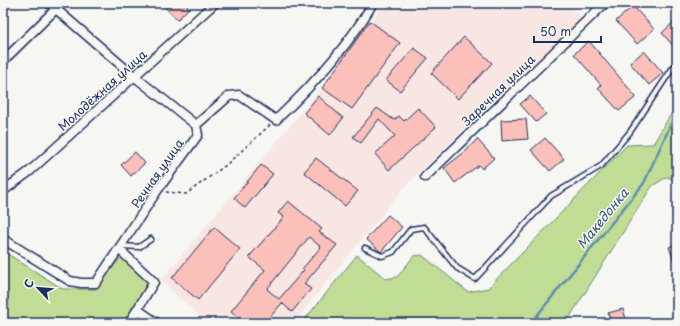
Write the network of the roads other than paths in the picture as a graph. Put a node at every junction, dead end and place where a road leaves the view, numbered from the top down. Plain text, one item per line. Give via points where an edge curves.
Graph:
1 (215, 3) edge
2 (373, 3) edge
3 (606, 3) edge
4 (56, 5) edge
5 (3, 60) edge
6 (677, 64) edge
7 (134, 77) junction
8 (196, 125) junction
9 (425, 177) dead end
10 (3, 191) edge
11 (3, 239) edge
12 (151, 239) dead end
13 (120, 247) junction
14 (365, 248) dead end
15 (137, 309) junction
16 (129, 323) edge
17 (157, 323) edge

1 - 7 street, Молодёжная улица
2 - 8 street via 362,23 314,83 276,120 238,95 229,96
3 - 9 street, Заречная улица
4 - 5 street
4 - 7 street
6 - 14 lane via 630,132 601,166 551,196 475,279 457,268 424,227 410,229 393,252 382,256
7 - 8 street
7 - 10 street, Молодёжная улица via 30,171
8 - 13 street, Речная улица via 198,135 156,191
11 - 13 street, Речная улица via 70,281 81,283 96,283
12 - 13 lane via 139,247
13 - 15 street via 154,282
15 - 16 street
15 - 17 street

